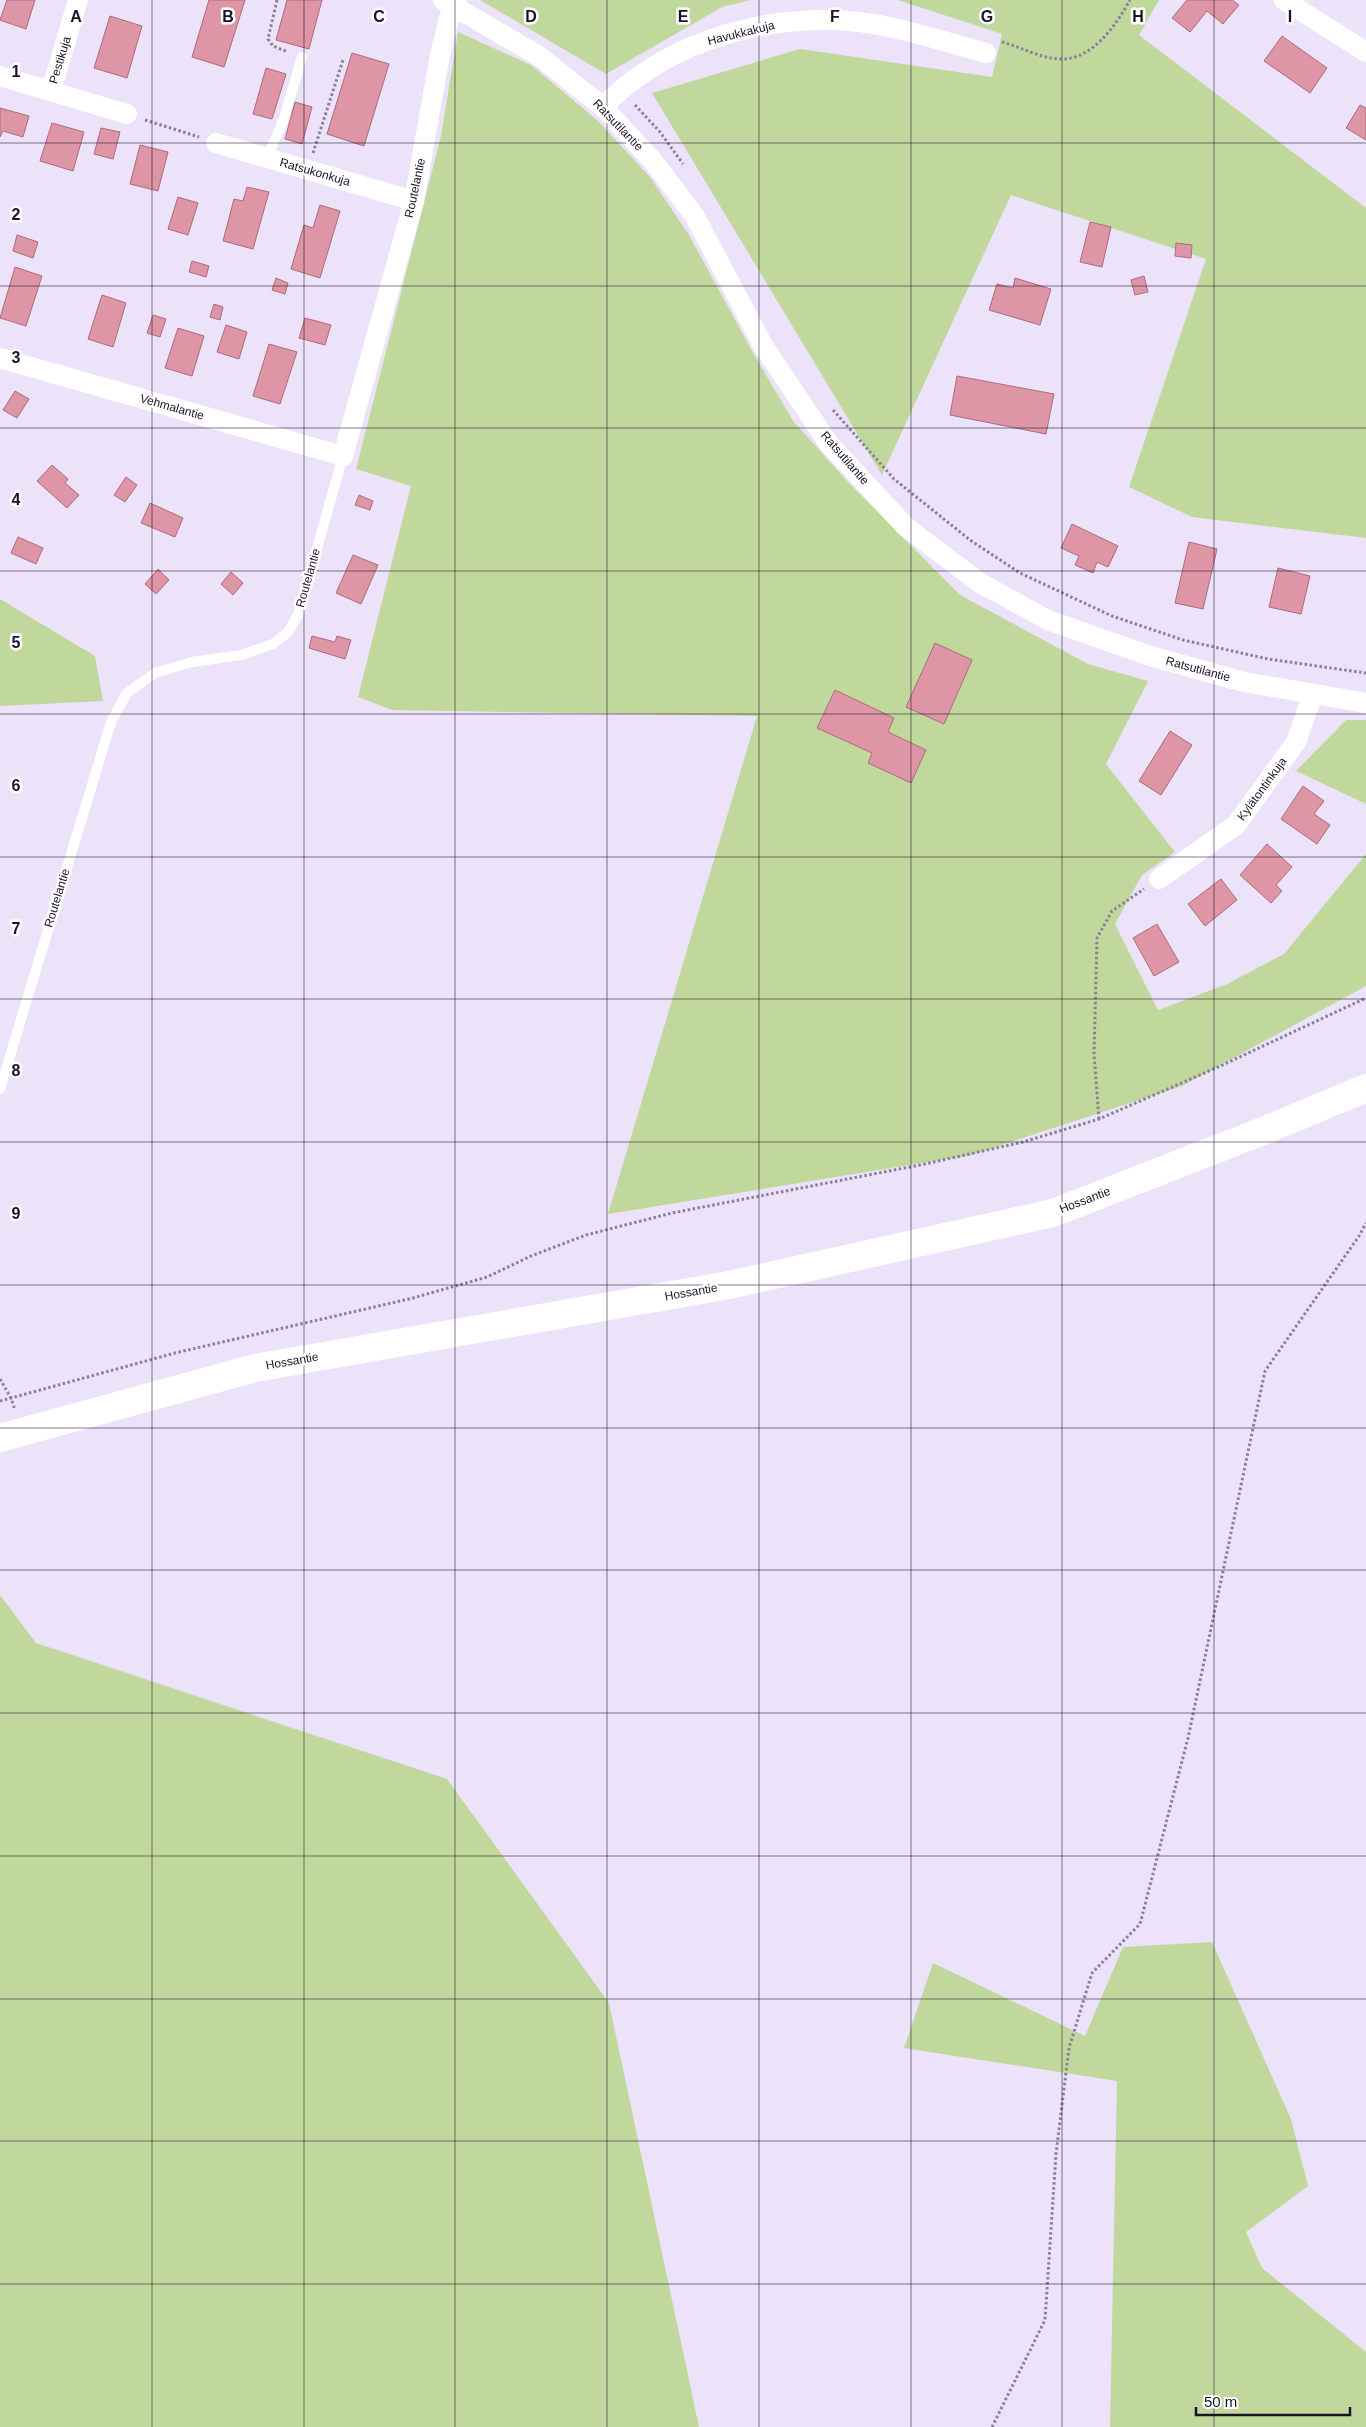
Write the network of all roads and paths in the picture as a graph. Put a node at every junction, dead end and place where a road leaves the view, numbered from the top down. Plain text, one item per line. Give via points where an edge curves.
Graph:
1 (78, 0) edge
2 (277, 0) edge
3 (1130, 0) edge
4 (1284, 0) edge
5 (450, 2) edge
6 (1014, 46) dead end
7 (1366, 52) edge
8 (986, 53) dead end
9 (302, 57) joint
10 (343, 60) dead end
11 (0, 76) edge
12 (621, 88) junction
13 (51, 91) junction
14 (603, 107) junction
15 (127, 114) joint
16 (216, 143) joint
17 (267, 158) junction
18 (307, 170) junction
19 (687, 170) dead end
20 (414, 201) junction
21 (0, 358) edge
22 (828, 404) dead end
23 (343, 456) junction
24 (1366, 673) edge
25 (1313, 694) junction
26 (1366, 703) edge
27 (1159, 879) joint
28 (1366, 998) edge
29 (1366, 1088) edge
30 (0, 1090) edge
31 (1099, 1119) junction
32 (1366, 1222) edge
33 (0, 1379) edge
34 (11, 1398) junction
35 (0, 1401) edge
36 (10, 1435) edge
37 (992, 2427) edge

1 - 13 street, Pestikuja
2 - 9 path via 268,39 277,49
3 - 6 path via 1118,22 1084,55 1059,59
4 - 7 street
5 - 14 street, Ratsutilantie via 539,56
5 - 20 street, Routelantie
8 - 12 street, Havukkakuja via 896,29 831,20 772,23 710,39 664,58
9 - 17 lane via 283,121
10 - 18 path
11 - 13 street, Pestikuja
12 - 14 street, Havukkakuja
12 - 19 path via 660,132
13 - 15 street, Pestikuja
14 - 25 street, Ratsutilantie via 653,161 694,215 764,346 829,444 906,527 980,583 1048,620 1150,656 1244,682
15 - 16 path
16 - 17 street, Ratsukonkuja
17 - 18 street, Ratsukonkuja
18 - 20 street, Ratsukonkuja
20 - 23 street, Routelantie
21 - 23 street, Vehmalantie
22 - 24 path via 894,479 970,540 1020,573 1112,616 1183,640 1268,659
23 - 30 lane, Routelantie via 299,613 288,632 273,644 241,655 192,662 155,674 126,693 111,722
25 - 26 street, Ratsutilantie
25 - 27 street, Kylätontinkuja via 1296,742 1236,825
27 - 31 path via 1112,911 1097,938 1094,1054
28 - 31 path
29 - 36 main road, Hossantie via 1268,1130 1053,1213 729,1286 255,1368
31 - 34 path via 1022,1142 935,1162 643,1220 586,1235 487,1277 175,1353
32 - 37 path via 1360,1236 1265,1371 1188,1738 1140,1924 1092,1973 1069,2048 1056,2154 1044,2320
33 - 34 path
34 - 35 path
34 - 36 path

